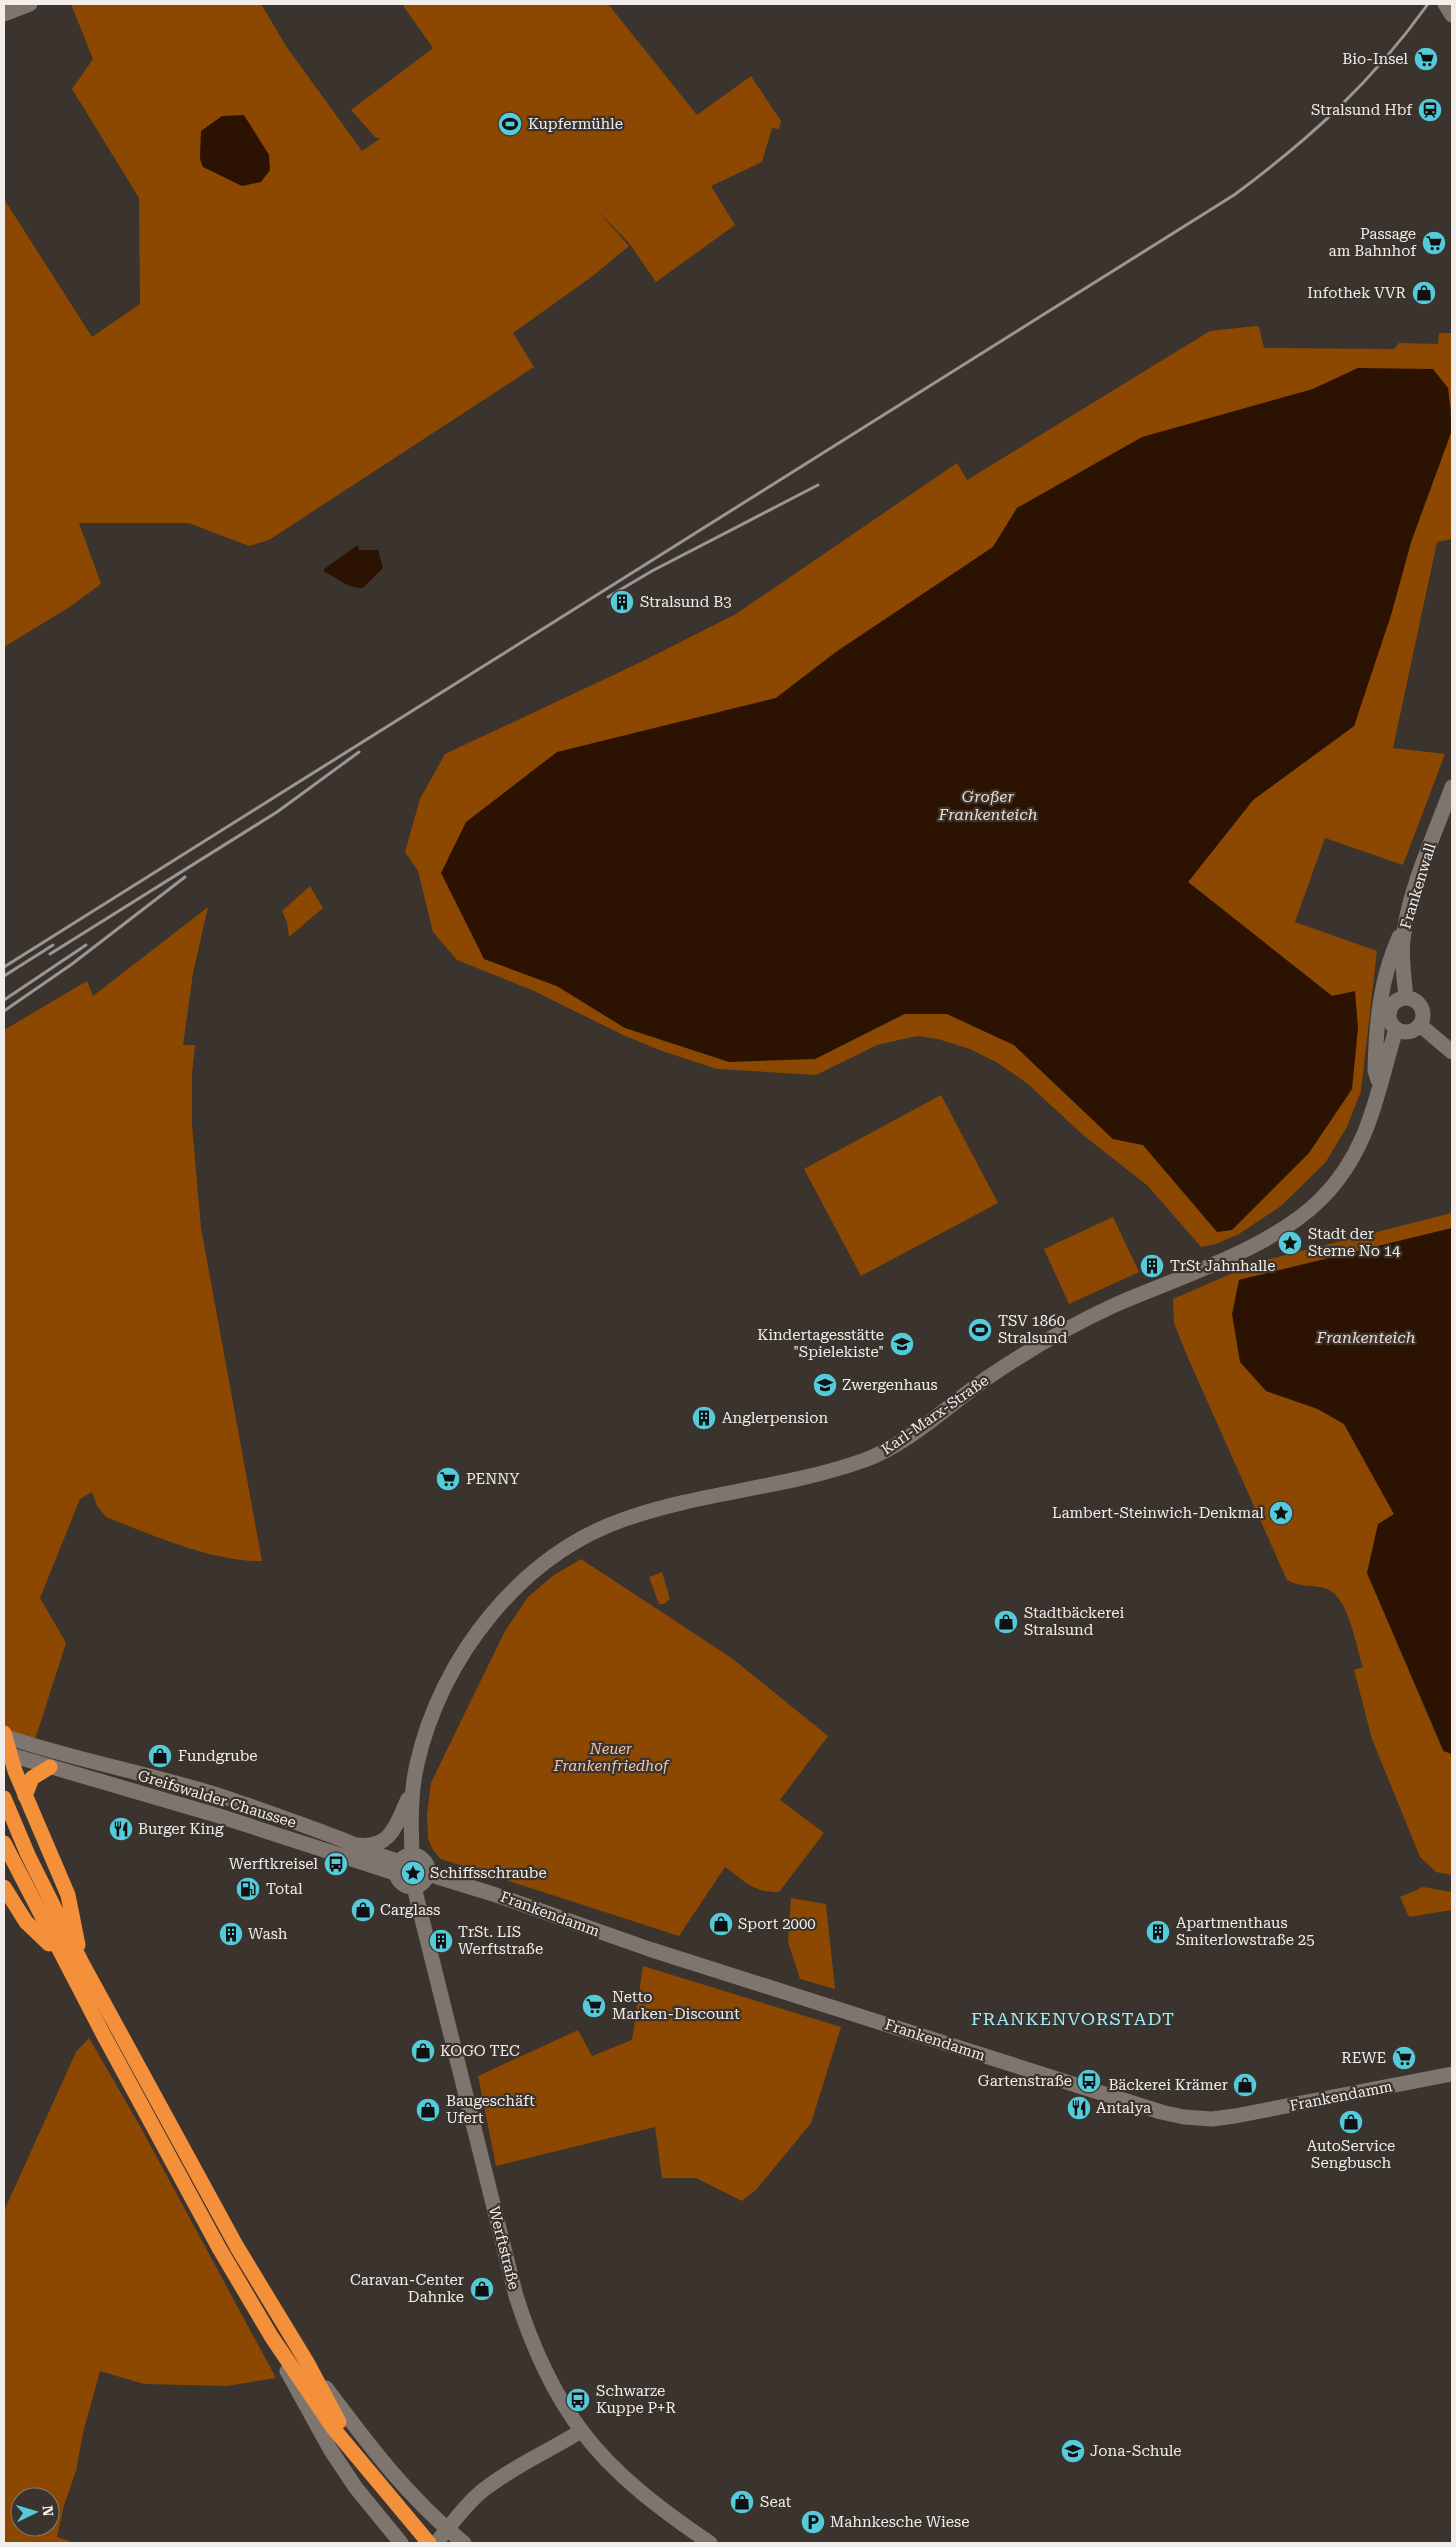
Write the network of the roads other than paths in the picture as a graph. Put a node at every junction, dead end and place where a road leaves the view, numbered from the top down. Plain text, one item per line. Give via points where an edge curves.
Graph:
1 (30, 4) edge
2 (1445, 4) edge
3 (4, 14) edge
4 (1452, 15) edge
5 (1452, 787) edge
6 (1405, 922) junction
7 (1406, 997) junction
8 (1420, 1025) junction
9 (1396, 1029) junction
10 (1452, 1052) edge
11 (1380, 1090) junction
12 (4, 1735) edge
13 (6, 1754) edge
14 (50, 1767) junction
15 (412, 1791) junction
16 (25, 1796) junction
17 (4, 1798) edge
18 (4, 1843) edge
19 (355, 1844) junction
20 (402, 1863) junction
21 (428, 1874) junction
22 (414, 1887) junction
23 (4, 1888) edge
24 (59, 1953) junction
25 (82, 1963) junction
26 (1452, 2074) edge
27 (271, 2336) junction
28 (308, 2364) junction
29 (582, 2431) junction
30 (372, 2477) junction
31 (425, 2540) edge
32 (400, 2543) edge
33 (436, 2543) edge
34 (464, 2543) edge
35 (710, 2543) edge

1 - 3 main road
2 - 4 main road
5 - 6 main road, Frankenwall
6 - 7 main road, Frankenwall via 1402,962
6 - 11 main road via 1393,951 1379,1006 1375,1070
7 - 8 main road via 1416,1000 1423,1009
7 - 9 main road, Karl-Marx-Straße via 1391,1006 1389,1018
8 - 9 main road via 1412,1032
8 - 10 main road
9 - 11 main road, Karl-Marx-Straße
11 - 15 main road, Karl-Marx-Straße via 1363,1138 1337,1180 1320,1200 1246,1250 1116,1304 1070,1327 1006,1366 900,1442 873,1457 802,1479 705,1498 627,1518 589,1534 544,1563 490,1616 452,1673 422,1742
12 - 13 highway
12 - 19 main road, Greifswalder Chaussee via 93,1764 227,1798
13 - 14 main road, Greifswalder Chaussee
13 - 16 highway
14 - 16 highway via 32,1778
14 - 20 main road, Greifswalder Chaussee via 216,1815
15 - 19 main road, Karl-Marx-Straße via 387,1840 370,1846
15 - 20 main road, Karl-Marx-Straße
16 - 25 highway via 68,1895
17 - 25 highway via 28,1856
18 - 24 highway
19 - 20 main road, Greifswalder Chaussee
20 - 21 main road via 425,1860
20 - 22 main road via 402,1884
21 - 22 main road via 423,1883
21 - 26 main road, Frankendamm via 649,1949 1184,2117 1212,2119 1235,2116
22 - 29 main road, Werftstraße via 519,2306 539,2360
23 - 24 highway via 26,1922
24 - 27 highway via 190,2195
25 - 28 highway via 237,2247
27 - 30 highway via 333,2428
27 - 32 main road via 330,2449
28 - 30 highway
28 - 34 main road via 369,2447 432,2516
29 - 33 main road via 482,2491
29 - 35 main road, Werftstraße via 631,2483
30 - 31 highway

